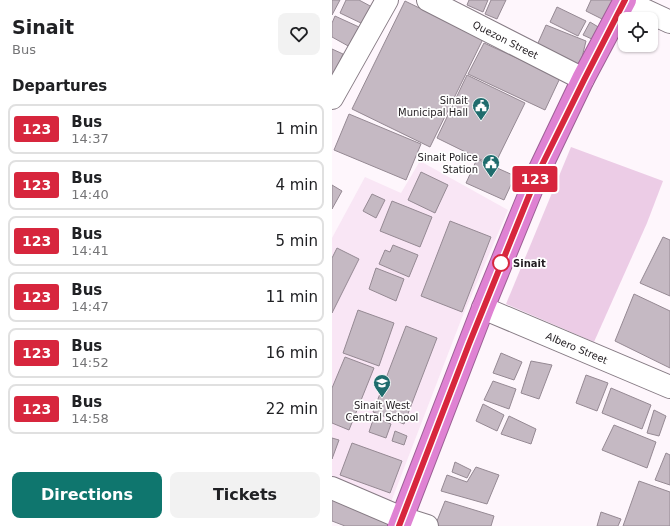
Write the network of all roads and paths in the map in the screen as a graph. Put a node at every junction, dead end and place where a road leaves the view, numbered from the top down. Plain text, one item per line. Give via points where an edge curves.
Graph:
1 (387, 0) edge
2 (428, 0) edge
3 (625, 0) edge
4 (670, 22) edge
5 (584, 80) junction
6 (332, 98) edge
7 (483, 308) junction
8 (670, 387) edge
9 (332, 488) edge
10 (400, 522) edge
11 (428, 526) edge

1 - 6 street
2 - 5 street, Quezon Street
3 - 4 street
3 - 5 highway
5 - 7 highway via 539,171
7 - 8 street, Albero Street
7 - 10 highway
9 - 10 street
10 - 11 street

